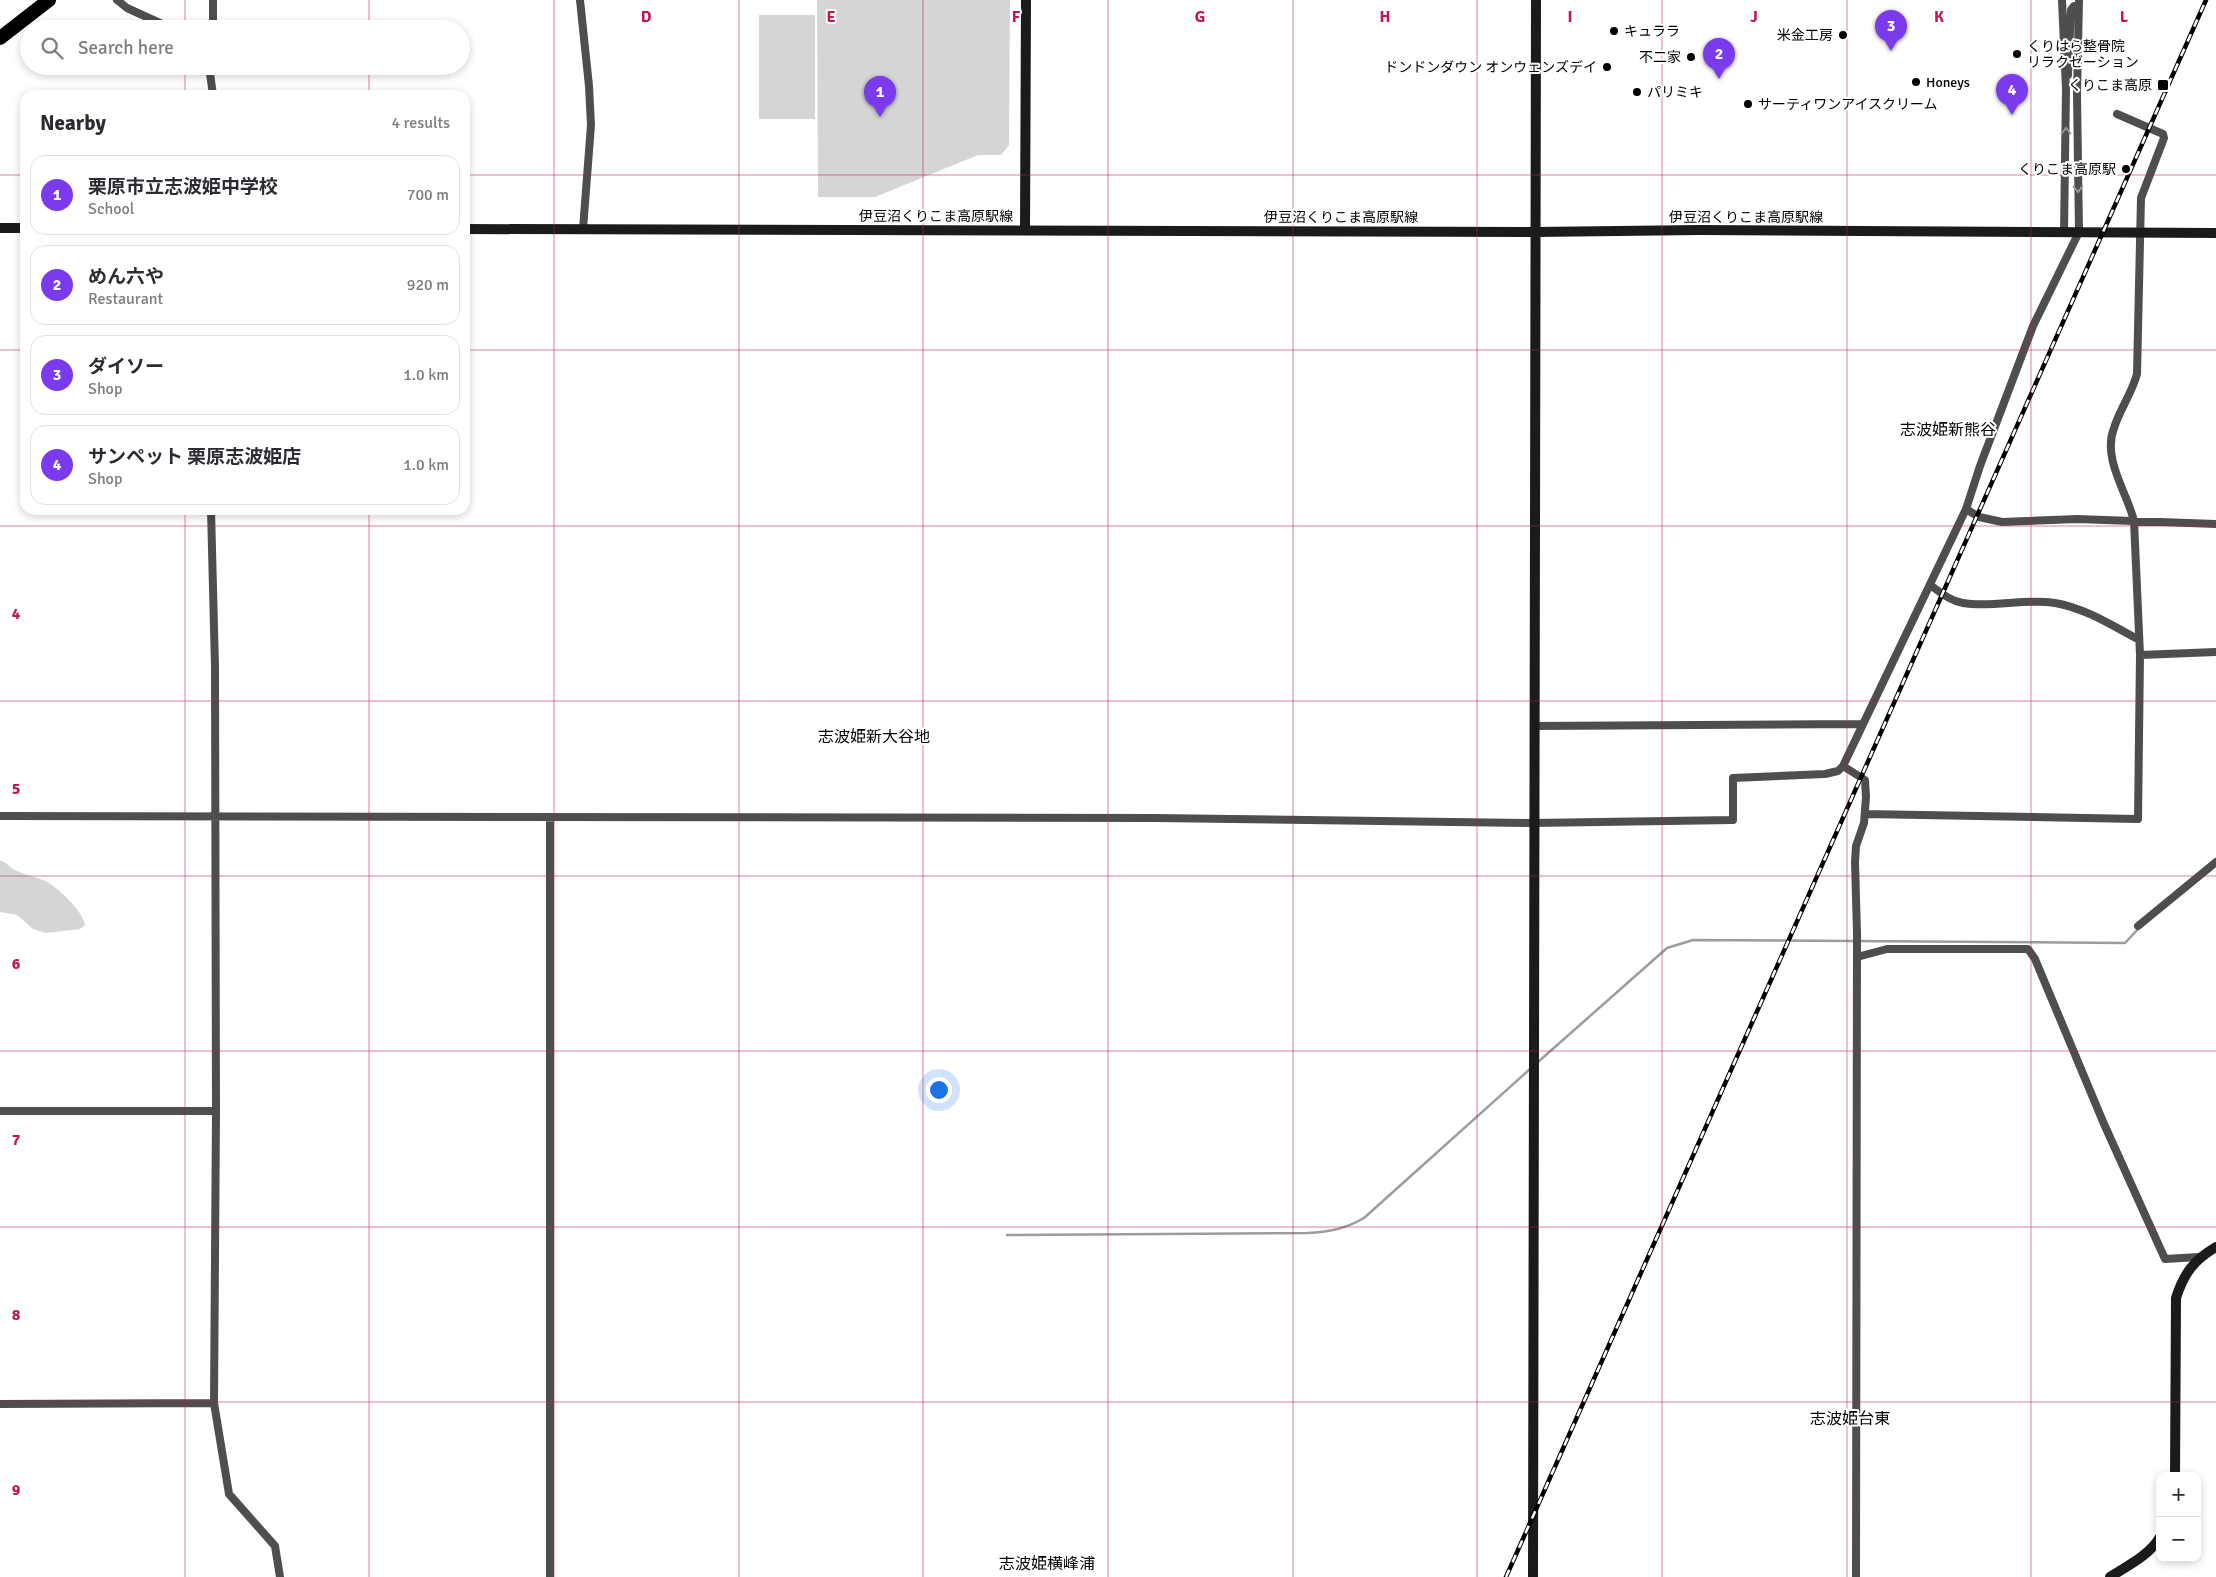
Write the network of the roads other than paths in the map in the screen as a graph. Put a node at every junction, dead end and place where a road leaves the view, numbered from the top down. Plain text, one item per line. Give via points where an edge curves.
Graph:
1 (49, 0) edge
2 (117, 0) edge
3 (213, 0) edge
4 (580, 0) edge
5 (1026, 0) edge
6 (1536, 0) edge
7 (2062, 0) edge
8 (2078, 3) edge
9 (23, 20) edge
10 (153, 20) edge
11 (213, 20) edge
12 (20, 22) edge
13 (0, 38) edge
14 (211, 75) edge
15 (2066, 89) junction
16 (212, 90) edge
17 (2117, 114) dead end
18 (2078, 144) junction
19 (2066, 155) junction
20 (0, 228) edge
21 (20, 228) edge
22 (470, 229) edge
23 (583, 230) junction
24 (1024, 230) junction
25 (1535, 232) junction
26 (2064, 232) junction
27 (2079, 232) junction
28 (2141, 233) junction
29 (2216, 233) edge
30 (1966, 509) junction
31 (211, 515) edge
32 (2134, 521) junction
33 (2216, 524) edge
34 (1930, 585) junction
35 (2139, 640) junction
36 (2216, 652) edge
37 (2140, 655) junction
38 (1862, 724) junction
39 (1534, 726) junction
40 (1843, 766) junction
41 (1864, 814) junction
42 (0, 816) edge
43 (214, 817) junction
44 (550, 817) junction
45 (1533, 823) junction
46 (2216, 862) edge
47 (2138, 926) dead end
48 (1857, 953) junction
49 (0, 1111) edge
50 (216, 1111) junction
51 (2216, 1247) edge
52 (2199, 1257) junction
53 (214, 1403) junction
54 (0, 1404) edge
55 (2175, 1472) edge
56 (2156, 1544) edge
57 (280, 1577) edge
58 (550, 1577) edge
59 (1532, 1577) edge
60 (1856, 1577) edge
61 (2110, 1577) edge

1 - 9 highway
2 - 10 street
3 - 11 street
4 - 23 street via 591,125
5 - 24 street
6 - 25 street
7 - 15 street
8 - 15 street via 2071,10
8 - 18 street
12 - 13 highway
14 - 16 street
19 -> 15 street
17 - 28 street via 2163,134 2164,138 2144,185
18 - 19 street
18 -> 27 street
19 - 26 street
20 - 21 street
22 - 23 street, 伊豆沼くりこま高原駅線
23 - 24 street, 伊豆沼くりこま高原駅線
24 - 25 street, 伊豆沼くりこま高原駅線
25 - 26 street, 伊豆沼くりこま高原駅線
25 - 39 street
26 - 27 street, 伊豆沼くりこま高原駅線
27 - 28 street, 伊豆沼くりこま高原駅線
27 - 30 street via 2033,326
28 - 29 street, 伊豆沼くりこま高原駅線
28 - 32 street via 2137,374 2111,441 2114,469
30 - 32 street via 1979,517 2002,522 2077,518
30 - 34 street
31 - 43 street via 216,667
32 - 33 street
32 - 35 street
34 - 35 street via 1962,603 2036,601 2057,604 2088,614
34 - 38 street
35 - 37 street
36 - 37 street
37 - 41 street via 2138,819
38 - 39 street
38 - 40 street
39 - 45 street
40 - 41 street via 1864,780
40 - 45 street via 1838,771 1825,774 1733,778 1733,820
41 - 48 street via 1855,862
42 - 43 street
43 - 44 street
43 - 50 street
44 - 45 street via 1154,818
44 - 58 street
45 - 59 street
46 - 47 street
48 - 52 street via 1886,949 2028,949 2165,1259
48 - 60 street
49 - 50 street
50 - 53 street
51 - 52 street
52 - 55 street via 2182,1280 2176,1298
53 - 54 street
53 - 57 street via 229,1494 275,1546
56 - 61 street

